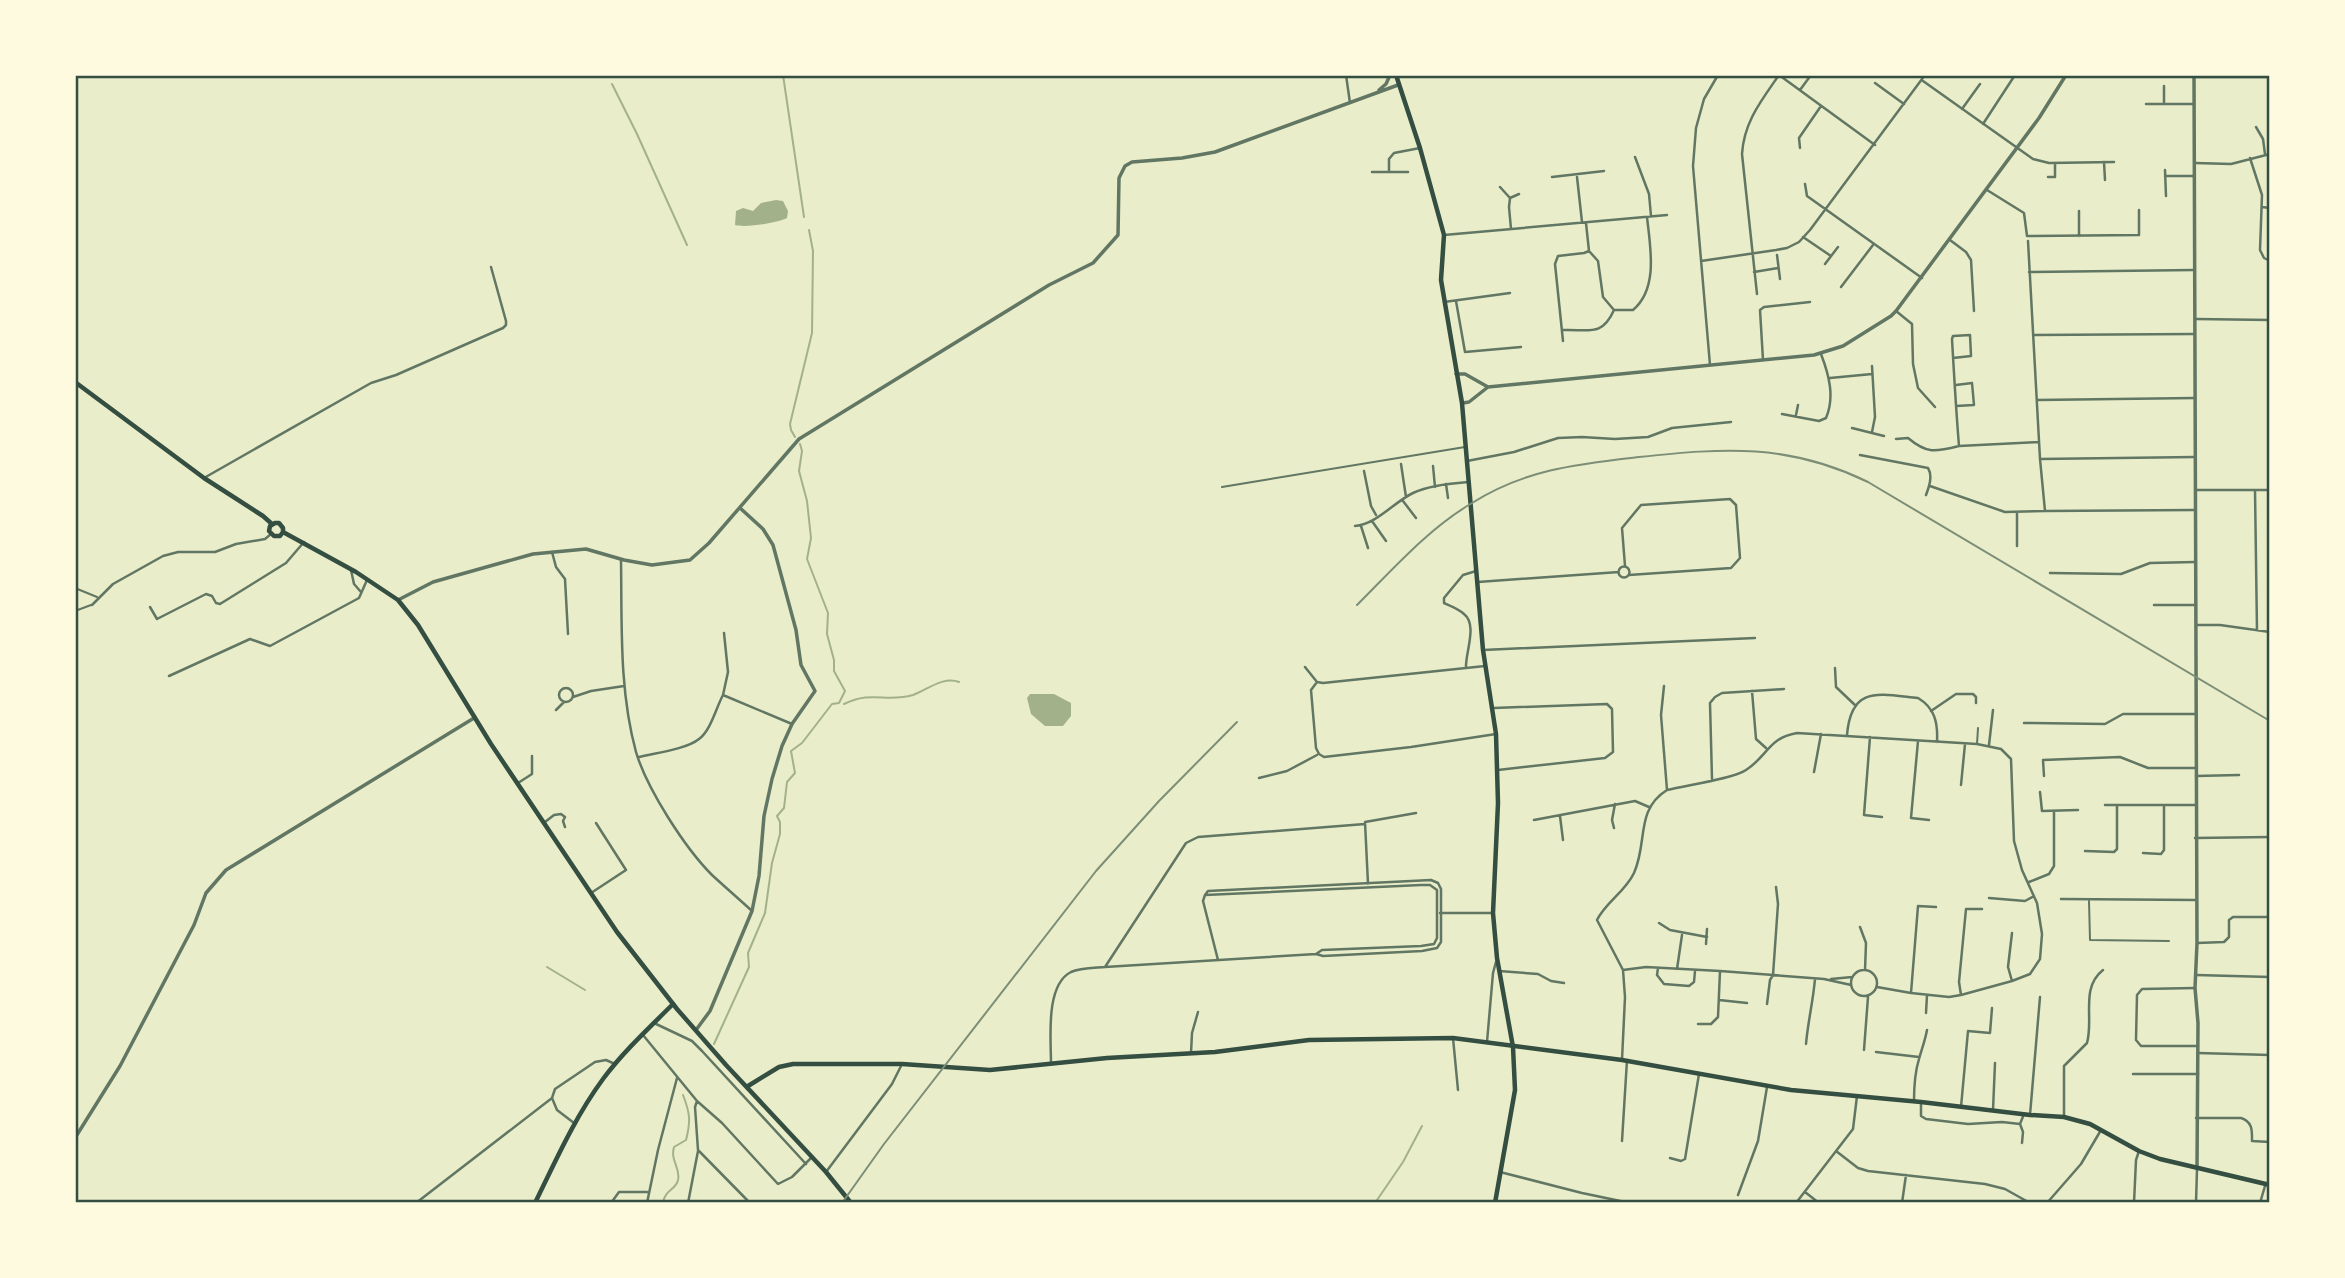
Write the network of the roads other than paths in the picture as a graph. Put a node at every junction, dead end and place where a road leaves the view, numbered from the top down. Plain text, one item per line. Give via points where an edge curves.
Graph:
1 (1346, 75) edge
2 (1390, 75) edge
3 (1396, 75) edge
4 (1718, 75) edge
5 (1779, 75) edge
6 (1811, 75) edge
7 (1925, 75) edge
8 (2015, 75) edge
9 (2066, 75) edge
10 (2194, 76) edge
11 (2270, 77) edge
12 (1922, 80) junction
13 (1875, 83) dead end
14 (1980, 84) dead end
15 (1398, 85) junction
16 (2164, 86) dead end
17 (1800, 90) junction
18 (1378, 92) junction
19 (1350, 103) junction
20 (1904, 104) junction
21 (2146, 104) dead end
22 (2164, 104) junction
23 (2194, 104) junction
24 (1821, 105) junction
25 (1962, 109) junction
26 (1983, 124) junction
27 (2256, 127) dead end
28 (1875, 145) junction
29 (1420, 148) junction
30 (1800, 148) dead end
31 (2017, 148) junction
32 (2267, 154) edge
33 (1635, 157) dead end
34 (2250, 158) junction
35 (2104, 162) junction
36 (2114, 162) dead end
37 (2055, 163) junction
38 (2195, 163) junction
39 (2165, 170) dead end
40 (1604, 171) dead end
41 (1372, 172) dead end
42 (1389, 172) junction
43 (1408, 172) dead end
44 (1576, 176) junction
45 (2165, 176) junction
46 (2195, 176) junction
47 (1552, 177) dead end
48 (2048, 177) dead end
49 (2105, 180) dead end
50 (1805, 184) dead end
51 (1500, 187) dead end
52 (1987, 190) junction
53 (1519, 194) dead end
54 (2166, 196) dead end
55 (1510, 198) junction
56 (2262, 207) junction
57 (2270, 208) edge
58 (2139, 210) dead end
59 (1826, 211) junction
60 (2079, 211) dead end
61 (1667, 215) dead end
62 (1649, 217) junction
63 (1584, 223) junction
64 (1511, 229) junction
65 (1444, 235) junction
66 (2079, 236) junction
67 (1803, 237) junction
68 (1950, 240) junction
69 (2028, 241) dead end
70 (1874, 244) junction
71 (1838, 247) dead end
72 (1589, 251) junction
73 (1752, 254) junction
74 (1777, 255) dead end
75 (1831, 256) junction
76 (1701, 261) junction
77 (2270, 261) edge
78 (1825, 264) dead end
79 (491, 267) dead end
80 (1778, 268) junction
81 (2195, 270) junction
82 (1754, 272) junction
83 (2029, 272) junction
84 (1922, 278) junction
85 (1780, 279) dead end
86 (1840, 279) dead end
87 (1845, 282) junction
88 (1841, 287) dead end
89 (1510, 293) dead end
90 (1757, 294) dead end
91 (1456, 300) junction
92 (1444, 302) junction
93 (1810, 302) dead end
94 (1614, 310) junction
95 (1975, 310) dead end
96 (1896, 311) junction
97 (2195, 319) junction
98 (2270, 320) edge
99 (1563, 330) junction
100 (2195, 334) junction
101 (2033, 335) junction
102 (1563, 341) dead end
103 (1521, 347) dead end
104 (1821, 354) junction
105 (1953, 358) junction
106 (1763, 360) junction
107 (1710, 365) junction
108 (1872, 366) dead end
109 (1456, 374) junction
110 (1872, 374) junction
111 (1830, 378) junction
112 (75, 382) edge
113 (1955, 385) junction
114 (1488, 387) junction
115 (2195, 398) junction
116 (2037, 400) junction
117 (1462, 403) junction
118 (1798, 405) dead end
119 (1935, 407) dead end
120 (1956, 407) junction
121 (1782, 414) dead end
122 (1796, 416) junction
123 (1731, 422) dead end
124 (1852, 428) dead end
125 (1872, 432) junction
126 (1884, 436) dead end
127 (1896, 439) dead end
128 (2039, 442) junction
129 (1466, 446) junction
130 (1959, 446) junction
131 (1860, 456) dead end
132 (2194, 457) junction
133 (2040, 459) junction
134 (1467, 461) junction
135 (1401, 464) dead end
136 (1433, 466) dead end
137 (1364, 471) dead end
138 (204, 478) junction
139 (1469, 482) junction
140 (1446, 484) junction
141 (1930, 486) junction
142 (1222, 487) dead end
143 (1435, 487) junction
144 (2195, 490) junction
145 (2255, 490) junction
146 (2270, 490) edge
147 (1926, 495) dead end
148 (1448, 498) dead end
149 (1404, 499) junction
150 (740, 508) junction
151 (2195, 510) junction
152 (2045, 511) junction
153 (2017, 512) junction
154 (1377, 516) junction
155 (1416, 518) dead end
156 (1373, 521) junction
157 (272, 524) junction
158 (1355, 526) dead end
159 (1361, 526) junction
160 (283, 532) junction
161 (271, 534) junction
162 (1387, 541) dead end
163 (304, 542) junction
164 (2017, 546) dead end
165 (1367, 548) dead end
166 (552, 552) junction
167 (621, 559) junction
168 (2196, 562) junction
169 (1625, 566) junction
170 (351, 570) junction
171 (1476, 571) junction
172 (1619, 572) junction
173 (2050, 573) dead end
174 (1629, 575) junction
175 (368, 580) junction
176 (1478, 582) junction
177 (75, 588) edge
178 (361, 592) junction
179 (98, 597) junction
180 (398, 600) junction
181 (92, 605) joint
182 (2154, 605) dead end
183 (2196, 605) junction
184 (150, 607) dead end
185 (75, 611) edge
186 (2196, 625) junction
187 (2256, 630) junction
188 (2270, 632) edge
189 (723, 633) dead end
190 (568, 634) dead end
191 (1755, 638) dead end
192 (1483, 650) junction
193 (1485, 666) junction
194 (1305, 667) dead end
195 (1466, 668) junction
196 (1835, 668) dead end
197 (169, 676) dead end
198 (1317, 682) junction
199 (1664, 685) dead end
200 (624, 686) junction
201 (1784, 689) dead end
202 (1752, 691) junction
203 (723, 695) junction
204 (573, 697) junction
205 (564, 702) junction
206 (1976, 703) dead end
207 (1856, 706) junction
208 (1493, 708) junction
209 (556, 710) dead end
210 (1993, 710) dead end
211 (1931, 711) junction
212 (2196, 714) junction
213 (475, 718) junction
214 (2024, 723) dead end
215 (792, 724) junction
216 (1978, 728) dead end
217 (1496, 734) junction
218 (1821, 734) junction
219 (1847, 736) junction
220 (1870, 737) junction
221 (1918, 741) junction
222 (1937, 742) junction
223 (1965, 744) junction
224 (1976, 744) junction
225 (1989, 745) junction
226 (1766, 748) junction
227 (1319, 754) junction
228 (532, 756) dead end
229 (638, 757) junction
230 (2196, 768) junction
231 (1498, 770) junction
232 (1814, 772) dead end
233 (2239, 775) dead end
234 (2044, 776) dead end
235 (2196, 776) junction
236 (1259, 778) dead end
237 (1712, 779) junction
238 (518, 783) junction
239 (1961, 786) dead end
240 (1667, 790) junction
241 (2040, 792) dead end
242 (1615, 804) junction
243 (2105, 805) dead end
244 (2117, 805) junction
245 (2195, 805) junction
246 (2164, 806) junction
247 (1649, 807) junction
248 (2078, 810) dead end
249 (2054, 811) junction
250 (1416, 813) dead end
251 (1560, 816) junction
252 (1882, 817) dead end
253 (1534, 820) dead end
254 (1929, 820) dead end
255 (545, 822) junction
256 (596, 823) dead end
257 (1365, 823) junction
258 (565, 827) dead end
259 (1614, 828) dead end
260 (2270, 837) edge
261 (2195, 838) junction
262 (1563, 840) dead end
263 (2085, 850) dead end
264 (2143, 853) dead end
265 (1421, 880) junction
266 (2029, 883) junction
267 (1369, 885) junction
268 (1421, 885) junction
269 (1776, 887) dead end
270 (592, 893) junction
271 (2034, 897) junction
272 (1989, 898) dead end
273 (2061, 899) dead end
274 (2089, 899) junction
275 (2196, 900) junction
276 (1937, 907) dead end
277 (1982, 909) dead end
278 (752, 911) junction
279 (1493, 912) junction
280 (1439, 913) junction
281 (2270, 917) edge
282 (1659, 923) dead end
283 (1860, 927) dead end
284 (1707, 929) dead end
285 (1683, 933) junction
286 (2012, 933) dead end
287 (1707, 937) junction
288 (2169, 941) dead end
289 (2197, 943) junction
290 (1706, 944) dead end
291 (1421, 946) junction
292 (1372, 948) junction
293 (1422, 951) junction
294 (1373, 953) junction
295 (1317, 954) junction
296 (1497, 958) junction
297 (1218, 960) junction
298 (1105, 967) junction
299 (1658, 968) junction
300 (1623, 970) junction
301 (1677, 970) junction
302 (1865, 970) junction
303 (2103, 970) dead end
304 (1499, 971) junction
305 (1695, 971) junction
306 (1720, 971) junction
307 (1773, 975) junction
308 (2195, 975) junction
309 (1853, 977) junction
310 (2270, 977) edge
311 (1815, 979) junction
312 (1824, 979) junction
313 (2012, 981) junction
314 (1564, 983) dead end
315 (1852, 985) junction
316 (1877, 986) junction
317 (2195, 988) junction
318 (1911, 993) junction
319 (1928, 994) junction
320 (1961, 995) junction
321 (1867, 996) junction
322 (2039, 997) dead end
323 (1719, 1000) junction
324 (1747, 1003) dead end
325 (673, 1004) junction
326 (1767, 1004) dead end
327 (1992, 1008) dead end
328 (1198, 1013) dead end
329 (1926, 1013) dead end
330 (654, 1023) junction
331 (1698, 1024) dead end
332 (695, 1030) junction
333 (1927, 1030) dead end
334 (643, 1035) junction
335 (1453, 1038) junction
336 (1487, 1042) junction
337 (1806, 1044) dead end
338 (2198, 1046) junction
339 (1513, 1047) junction
340 (1864, 1050) dead end
341 (1876, 1052) dead end
342 (1191, 1053) junction
343 (2198, 1053) junction
344 (2270, 1055) edge
345 (1919, 1057) junction
346 (1625, 1060) junction
347 (1051, 1063) junction
348 (1995, 1063) dead end
349 (615, 1064) junction
350 (902, 1064) junction
351 (2197, 1073) junction
352 (1699, 1074) junction
353 (2133, 1074) dead end
354 (677, 1078) junction
355 (748, 1086) junction
356 (1768, 1086) junction
357 (1458, 1090) dead end
358 (1857, 1095) junction
359 (552, 1098) junction
360 (697, 1101) junction
361 (760, 1101) junction
362 (1914, 1101) junction
363 (1921, 1102) junction
364 (754, 1106) junction
365 (1961, 1107) junction
366 (1993, 1110) junction
367 (2027, 1114) junction
368 (2064, 1117) junction
369 (2196, 1118) junction
370 (574, 1123) junction
371 (2020, 1124) junction
372 (2102, 1129) junction
373 (75, 1138) edge
374 (1622, 1141) dead end
375 (2270, 1142) edge
376 (2022, 1143) dead end
377 (698, 1150) junction
378 (1836, 1151) junction
379 (2139, 1151) junction
380 (812, 1157) junction
381 (1670, 1158) dead end
382 (806, 1164) junction
383 (2197, 1169) junction
384 (826, 1172) junction
385 (1500, 1172) junction
386 (1906, 1175) junction
387 (2267, 1184) edge
388 (1804, 1191) junction
389 (647, 1192) junction
390 (1738, 1195) dead end
391 (416, 1203) edge
392 (536, 1203) edge
393 (611, 1203) edge
394 (647, 1203) edge
395 (688, 1203) edge
396 (750, 1203) edge
397 (851, 1203) edge
398 (1494, 1203) edge
399 (1630, 1203) edge
400 (1796, 1203) edge
401 (1819, 1203) edge
402 (1902, 1203) edge
403 (2030, 1203) edge
404 (2047, 1203) edge
405 (2134, 1203) edge
406 (2196, 1203) edge
407 (2260, 1203) edge

1 - 19 street
2 - 18 street
3 - 15 main road
4 - 76 street via 1704,99 1696,128 1693,166
5 - 17 street
5 - 73 street via 1756,108 1743,138
6 - 17 street
7 - 12 street
8 - 26 street
9 - 31 street
10 - 11 street
10 - 23 street
12 - 20 street
12 - 25 street
13 - 20 street
14 - 25 street
15 - 18 street
15 - 29 main road
16 - 22 street
17 - 24 street
18 - 19 street
19 - 150 street via 1215,152 1125,166 1119,178 1118,235 1093,263 1049,285 799,439
20 - 28 street
21 - 22 street
22 - 23 street
23 - 38 street
24 - 28 street
24 - 30 street via 1799,138
25 - 26 street
26 - 31 street
27 - 32 street
28 - 59 street
29 - 42 street via 1394,153
29 - 65 main road
31 - 37 street via 2033,159
31 - 52 street
32 - 34 street
33 - 62 street via 1649,194
34 - 38 street via 2231,164
34 - 56 street
35 - 36 street
35 - 37 street
35 - 49 street
37 - 48 street via 2055,177
38 - 46 street
39 - 45 street
40 - 44 street
41 - 42 street
42 - 43 street
44 - 47 street
44 - 63 street
45 - 46 street
45 - 54 street
46 - 81 street
50 - 59 street via 1807,196
51 - 55 street
52 - 66 street via 2024,213 2027,236
52 - 68 street
53 - 55 street
55 - 64 street
56 - 57 street
56 - 77 street via 2260,250
58 - 66 street via 2139,235
59 - 67 street
59 - 70 street
60 - 66 street
61 - 62 street
62 - 63 street
62 - 94 street via 1649,281 1642,302 1633,310
63 - 64 street
63 - 72 street
64 - 65 street
65 - 92 main road
67 - 73 street via 1787,248
67 - 75 street
68 - 84 street
68 - 95 street via 1971,260
69 - 83 street
70 - 84 street
70 - 87 street
71 - 75 street
72 - 94 street via 1598,261 1603,297
72 - 99 street via 1558,256 1555,264
73 - 76 street
73 - 82 street
74 - 80 street
75 - 78 street
76 - 107 street
79 - 138 street via 506,321 503,328 371,383
80 - 82 street
80 - 85 street
81 - 83 street
81 - 97 street
82 - 90 street
83 - 101 street
84 - 96 street
86 - 87 street
87 - 88 street
89 - 91 street
91 - 92 street
91 - 103 street via 1465,352
92 - 109 main road
93 - 106 street via 1764,307 1759,313
94 - 99 street via 1601,329
96 - 104 street via 1843,346
96 - 119 street via 1912,324 1918,388
97 - 98 street
97 - 100 street
99 - 102 street
100 - 101 street
100 - 115 street
101 - 116 street
104 - 106 street
104 - 111 street
105 - 105 street via 1953,336 1970,335 1971,356
105 - 113 street
106 - 107 street
107 - 114 street
108 - 110 street
109 - 114 street
109 - 117 main road
110 - 111 street
110 - 125 street
111 - 122 street via 1826,418
112 - 138 main road
113 - 120 street
113 - 120 street via 1972,383 1974,405
114 - 117 street
115 - 116 street
115 - 132 street
116 - 128 street
117 - 129 main road
118 - 122 street
120 - 130 street
121 - 122 street
123 - 134 street via 1672,428 1648,437 1558,438
124 - 125 street
125 - 126 street
127 - 130 street via 1908,438 1921,449 1936,451
128 - 130 street
128 - 133 street
129 - 134 main road
129 - 142 lane
131 - 141 street via 1928,468
132 - 133 street
132 - 144 street
133 - 152 street
134 - 139 main road
135 - 149 street
136 - 143 street
137 - 154 street
138 - 157 main road
139 - 140 street
139 - 171 main road
140 - 143 street
140 - 148 street
141 - 147 street
141 - 153 street
143 - 149 street
144 - 145 street
144 - 151 street
145 - 146 street
145 - 187 street
149 - 154 street
149 - 155 street
150 - 167 street via 690,560 652,565
150 - 215 street via 773,545 801,665 815,691
151 - 152 street
151 - 168 street
152 - 153 street
153 - 164 street
154 - 156 street
156 - 159 street
156 - 162 street
157 - 160 main road via 281,524
157 - 161 main road
158 - 159 street
159 - 165 street
160 - 161 main road via 277,537
160 - 163 main road
161 - 179 street via 215,552 163,556
163 - 170 main road
163 - 184 street via 286,563 220,604 206,594 157,619
166 - 167 street via 586,548
166 - 180 street via 445,579
166 - 190 street via 565,579
167 - 200 street
168 - 173 street via 2151,563 2121,575
168 - 183 street
169 - 172 street
169 - 174 street
169 - 174 street via 1622,528 1641,505 1730,499 1736,505 1741,558 1731,568
170 - 175 main road
170 - 178 street
171 - 176 main road
171 - 195 street via 1463,575 1444,598 1444,603 1469,619
172 - 174 street via 1623,578
172 - 176 street
175 - 178 street
175 - 180 main road
176 - 192 main road
177 - 179 lane
178 - 197 street via 359,598 270,646 250,639
179 - 181 street
180 - 213 main road via 441,659
181 - 185 lane
182 - 183 street
183 - 186 street
186 - 187 street
186 - 212 street
187 - 188 street
189 - 203 street via 728,672
191 - 192 street
192 - 193 main road
193 - 195 street
193 - 208 main road
194 - 198 street
195 - 198 street
196 - 207 street via 1836,687
198 - 227 street via 1311,690
199 - 240 street via 1661,715
200 - 204 street
200 - 229 street
201 - 202 street
202 - 226 street via 1756,739
202 - 237 street via 1722,694 1710,703
203 - 215 street
203 - 229 street via 699,739
204 - 205 street
204 - 205 street via 570,690 563,689 559,697
205 - 209 street
206 - 211 street via 1973,694 1960,693
207 - 211 street via 1874,693 1918,698
207 - 219 street via 1848,720
208 - 217 main road
208 - 231 street via 1608,704 1612,709 1613,752 1605,758
210 - 225 street
211 - 222 street via 1937,722
212 - 214 street via 2123,714 2105,724
212 - 230 street
213 - 238 main road
213 - 373 street via 226,870 206,893 120,1066
215 - 278 street via 764,816
216 - 224 lane
217 - 227 street via 1324,757
217 - 231 main road
218 - 219 street
218 - 226 street via 1786,735
218 - 232 street
219 - 220 street
220 - 221 street
220 - 252 street via 1864,815
221 - 222 street
221 - 254 street via 1911,818
222 - 223 street
223 - 224 street
223 - 239 street
224 - 225 street
225 - 266 street via 2011,759 2014,841
226 - 237 street via 1745,772
227 - 236 street via 1287,771
228 - 238 street via 532,774
229 - 278 street via 667,816 688,846
230 - 234 street via 2148,768 2120,757 2043,760
230 - 235 street
231 - 279 main road
233 - 235 street
235 - 245 street
237 - 240 street
238 - 255 main road
240 - 247 street
241 - 249 street via 2042,811
242 - 247 street via 1636,801
242 - 251 street
242 - 259 street
243 - 244 street
244 - 246 street
244 - 263 street via 2117,849
245 - 246 street
245 - 261 street
246 - 264 street via 2164,850
247 - 300 street via 1634,872 1597,920
248 - 249 street
249 - 266 street via 2054,866 2049,874
250 - 257 street
251 - 253 street
251 - 262 street
255 - 258 street via 561,814
255 - 270 main road
256 - 270 street via 626,870
257 - 267 street
257 - 298 street via 1198,836 1186,843
260 - 261 street
261 - 275 street
265 - 267 street
265 - 268 street
265 - 280 street via 1438,883
266 - 271 street
267 - 268 street
267 - 297 street via 1207,894 1203,901
268 - 280 street via 1437,890
269 - 307 street
270 - 325 main road
271 - 272 street via 2025,901
271 - 313 street via 2041,919 2040,960 2030,974
273 - 274 street
274 - 275 street
274 - 288 lane via 2090,940
275 - 289 street
276 - 318 street via 1919,906
277 - 320 street via 1966,909
278 - 332 street via 710,1011
279 - 280 street
279 - 296 main road
280 - 291 street via 1434,944
280 - 293 street via 1441,942 1437,948
281 - 289 street via 2233,917 2224,942
282 - 285 street
283 - 302 street via 1866,943
284 - 287 street
285 - 287 street
285 - 301 street
286 - 313 street via 2008,967
287 - 290 street
289 - 308 street
291 - 292 street
291 - 293 street
292 - 294 street
292 - 295 street
293 - 294 street
294 - 295 street
295 - 297 street
296 - 304 main road
296 - 336 street
297 - 298 street
298 - 347 street via 1071,972 1056,989
299 - 300 street
299 - 301 street
299 - 305 street via 1664,984 1689,986
300 - 346 street
301 - 305 street
302 - 309 street
302 - 316 street via 1875,976
303 - 368 street via 2089,995 2087,1043 2064,1066
304 - 314 street via 1538,974
304 - 339 main road
305 - 306 street
306 - 307 street
306 - 323 street
307 - 311 street
307 - 326 street
308 - 310 street
308 - 317 street
309 - 312 street
309 - 315 street
311 - 312 street
311 - 337 street
312 - 315 street
313 - 320 street
315 - 321 street via 1857,994
316 - 318 street
316 - 321 street
317 - 338 street
317 - 338 street via 2142,989 2137,995 2136,1040 2141,1046
318 - 319 street
319 - 320 street
319 - 329 street
321 - 340 street
322 - 367 street
323 - 324 street
323 - 331 street via 1716,1021
325 - 330 main road
325 - 332 main road
327 - 365 street via 1990,1033 1968,1031
328 - 342 street
330 - 334 main road
330 - 364 street via 692,1041
332 - 355 main road
333 - 345 street
334 - 349 main road
334 - 354 street
335 - 336 main road
335 - 342 main road via 1309,1040
335 - 357 street
336 - 339 main road
338 - 343 street
339 - 346 main road
339 - 385 main road via 1515,1090
341 - 345 street
342 - 347 main road
343 - 344 street
343 - 351 street
345 - 362 street
346 - 352 main road
346 - 374 street
347 - 350 main road via 990,1070
348 - 366 street
349 - 359 street via 595,1062 555,1089
349 - 370 main road
350 - 355 main road via 785,1065
350 - 384 street
351 - 353 street
351 - 369 street
352 - 356 main road
352 - 381 street via 1687,1154 1681,1161
354 - 360 street
354 - 389 street
355 - 361 main road
356 - 358 main road
356 - 390 street via 1758,1141
358 - 362 main road
358 - 378 street via 1853,1129
359 - 370 street via 557,1110
359 - 391 street
360 - 377 street
360 - 382 street via 777,1184
361 - 364 street
361 - 380 main road
362 - 363 main road
363 - 365 main road
363 - 371 street via 1921,1116 1926,1119
364 - 382 street
365 - 366 main road
366 - 367 main road
367 - 368 main road
367 - 371 street
368 - 372 main road
369 - 375 street via 2248,1120 2252,1142
369 - 383 street
370 - 392 main road
371 - 376 street
372 - 379 main road
372 - 404 street via 2081,1164
377 - 395 street
377 - 396 street
378 - 386 street via 1858,1168
378 - 388 street
379 - 383 main road
379 - 405 street
380 - 382 street
380 - 384 main road
383 - 387 main road
383 - 406 street
384 - 397 main road
385 - 398 main road
385 - 399 street
386 - 402 street
386 - 403 street via 1984,1184
387 - 407 street
388 - 400 street
388 - 401 street
389 - 393 street via 619,1192
389 - 394 street

